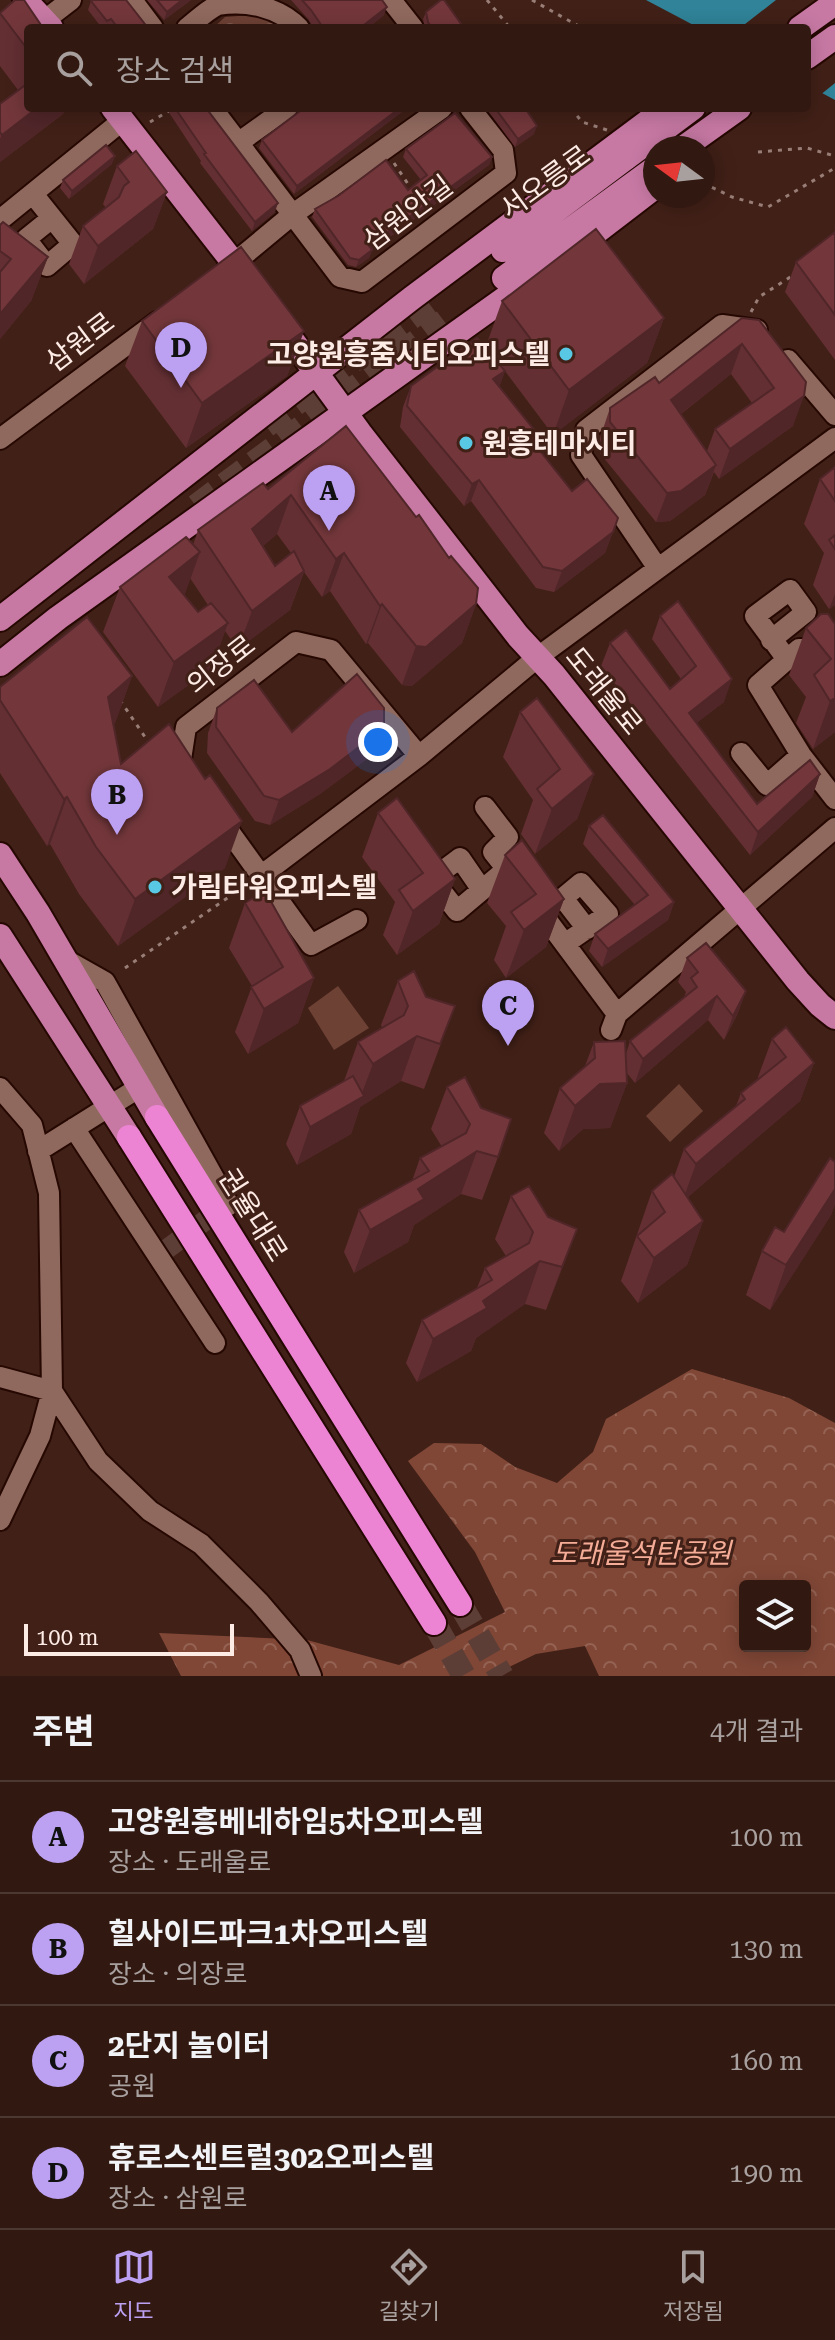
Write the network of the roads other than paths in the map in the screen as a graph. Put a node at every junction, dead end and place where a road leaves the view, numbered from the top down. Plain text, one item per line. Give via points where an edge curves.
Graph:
1 (25, 0) edge
2 (71, 0) edge
3 (132, 0) edge
4 (391, 0) edge
5 (835, 3) edge
6 (48, 24) edge
7 (150, 24) edge
8 (192, 24) edge
9 (294, 24) edge
10 (403, 24) edge
11 (806, 24) edge
12 (835, 37) edge
13 (811, 54) edge
14 (215, 112) edge
15 (281, 112) edge
16 (436, 112) edge
17 (473, 112) edge
18 (661, 112) edge
19 (688, 112) edge
20 (118, 114) edge
21 (731, 114) edge
22 (656, 136) edge
23 (700, 136) edge
24 (713, 136) edge
25 (238, 143) junction
26 (643, 146) edge
27 (643, 176) edge
28 (33, 194) junction
29 (643, 196) edge
30 (292, 215) junction
31 (52, 218) junction
32 (0, 220) edge
33 (235, 263) junction
34 (210, 282) edge
35 (173, 310) edge
36 (317, 373) junction
37 (339, 404) junction
38 (835, 415) edge
39 (835, 438) edge
40 (0, 439) edge
41 (657, 567) junction
42 (0, 619) edge
43 (771, 640) dead end
44 (835, 653) edge
45 (538, 657) junction
46 (786, 658) junction
47 (0, 664) edge
48 (741, 753) dead end
49 (801, 755) junction
50 (419, 756) junction
51 (835, 799) edge
52 (485, 807) dead end
53 (835, 828) edge
54 (0, 855) edge
55 (507, 869) junction
56 (254, 881) junction
57 (482, 890) junction
58 (740, 911) junction
59 (357, 920) dead end
60 (587, 929) dead end
61 (0, 936) edge
62 (566, 943) junction
63 (66, 960) junction
64 (835, 1017) edge
65 (140, 1087) junction
66 (0, 1088) edge
67 (109, 1107) junction
68 (157, 1117) joint
69 (74, 1128) junction
70 (129, 1137) joint
71 (38, 1151) junction
72 (222, 1208) dead end
73 (215, 1343) dead end
74 (0, 1377) edge
75 (52, 1391) junction
76 (0, 1520) edge
77 (460, 1604) tunnel mouth
78 (434, 1623) tunnel mouth
79 (311, 1676) edge

1 - 6 main road
2 - 6 street
3 - 7 street
4 - 10 street
5 - 11 main road
8 - 9 street via 216,6 235,1 274,8
12 - 13 main road
14 - 25 street, 삼원안길
15 - 25 street
16 - 30 street
17 - 30 street, 삼원안길 via 503,150 506,173 362,282 340,277
18 - 36 main road
19 - 22 main road, 서오릉로
20 - 28 street
20 - 33 main road
21 - 23 main road
21 - 24 main road
25 - 30 street, 삼원안길
26 - 27 main road, 서오릉로 via 437,312
28 - 31 street
28 - 32 street
29 - 37 main road via 578,246
30 - 33 street
31 - 31 street via 79,240 47,266 26,239
33 - 34 street
33 - 36 main road
35 - 40 street, 삼원로
36 - 37 main road
36 - 42 main road
37 - 45 main road, 도래울로
37 - 47 main road
38 - 41 street via 762,330 722,325 586,430 581,455
39 - 41 street
41 - 45 street
43 - 46 street
44 - 46 street via 799,649
45 - 50 street
45 - 58 main road, 도래울로
46 - 49 street via 758,685
48 - 49 street via 767,785
49 - 51 street
50 - 56 street
50 - 56 street, 의장로 via 331,650 296,642 186,727 180,766
52 - 55 street via 508,837 493,852
53 - 58 street
54 - 63 main road, 권율대로
55 - 57 street
55 - 62 street
56 - 59 street, 의장로 via 311,945
57 - 57 street via 457,911 428,873 460,858
58 - 62 street via 614,1022
58 - 64 main road, 도래울로
60 - 62 street
61 - 67 main road
63 - 65 main road, 권율대로
63 - 72 street via 105,982 229,1205
65 - 67 street
65 - 68 main road, 권율대로
66 - 71 street via 32,1125
67 - 69 street
67 - 70 main road
68 - 77 highway, 권율대로
69 - 71 street
69 - 73 street via 162,1252
70 - 78 highway
71 - 75 street via 49,1193
74 - 75 street
75 - 76 street via 40,1436
75 - 79 street via 98,1461 150,1511 201,1544 259,1602 300,1650

